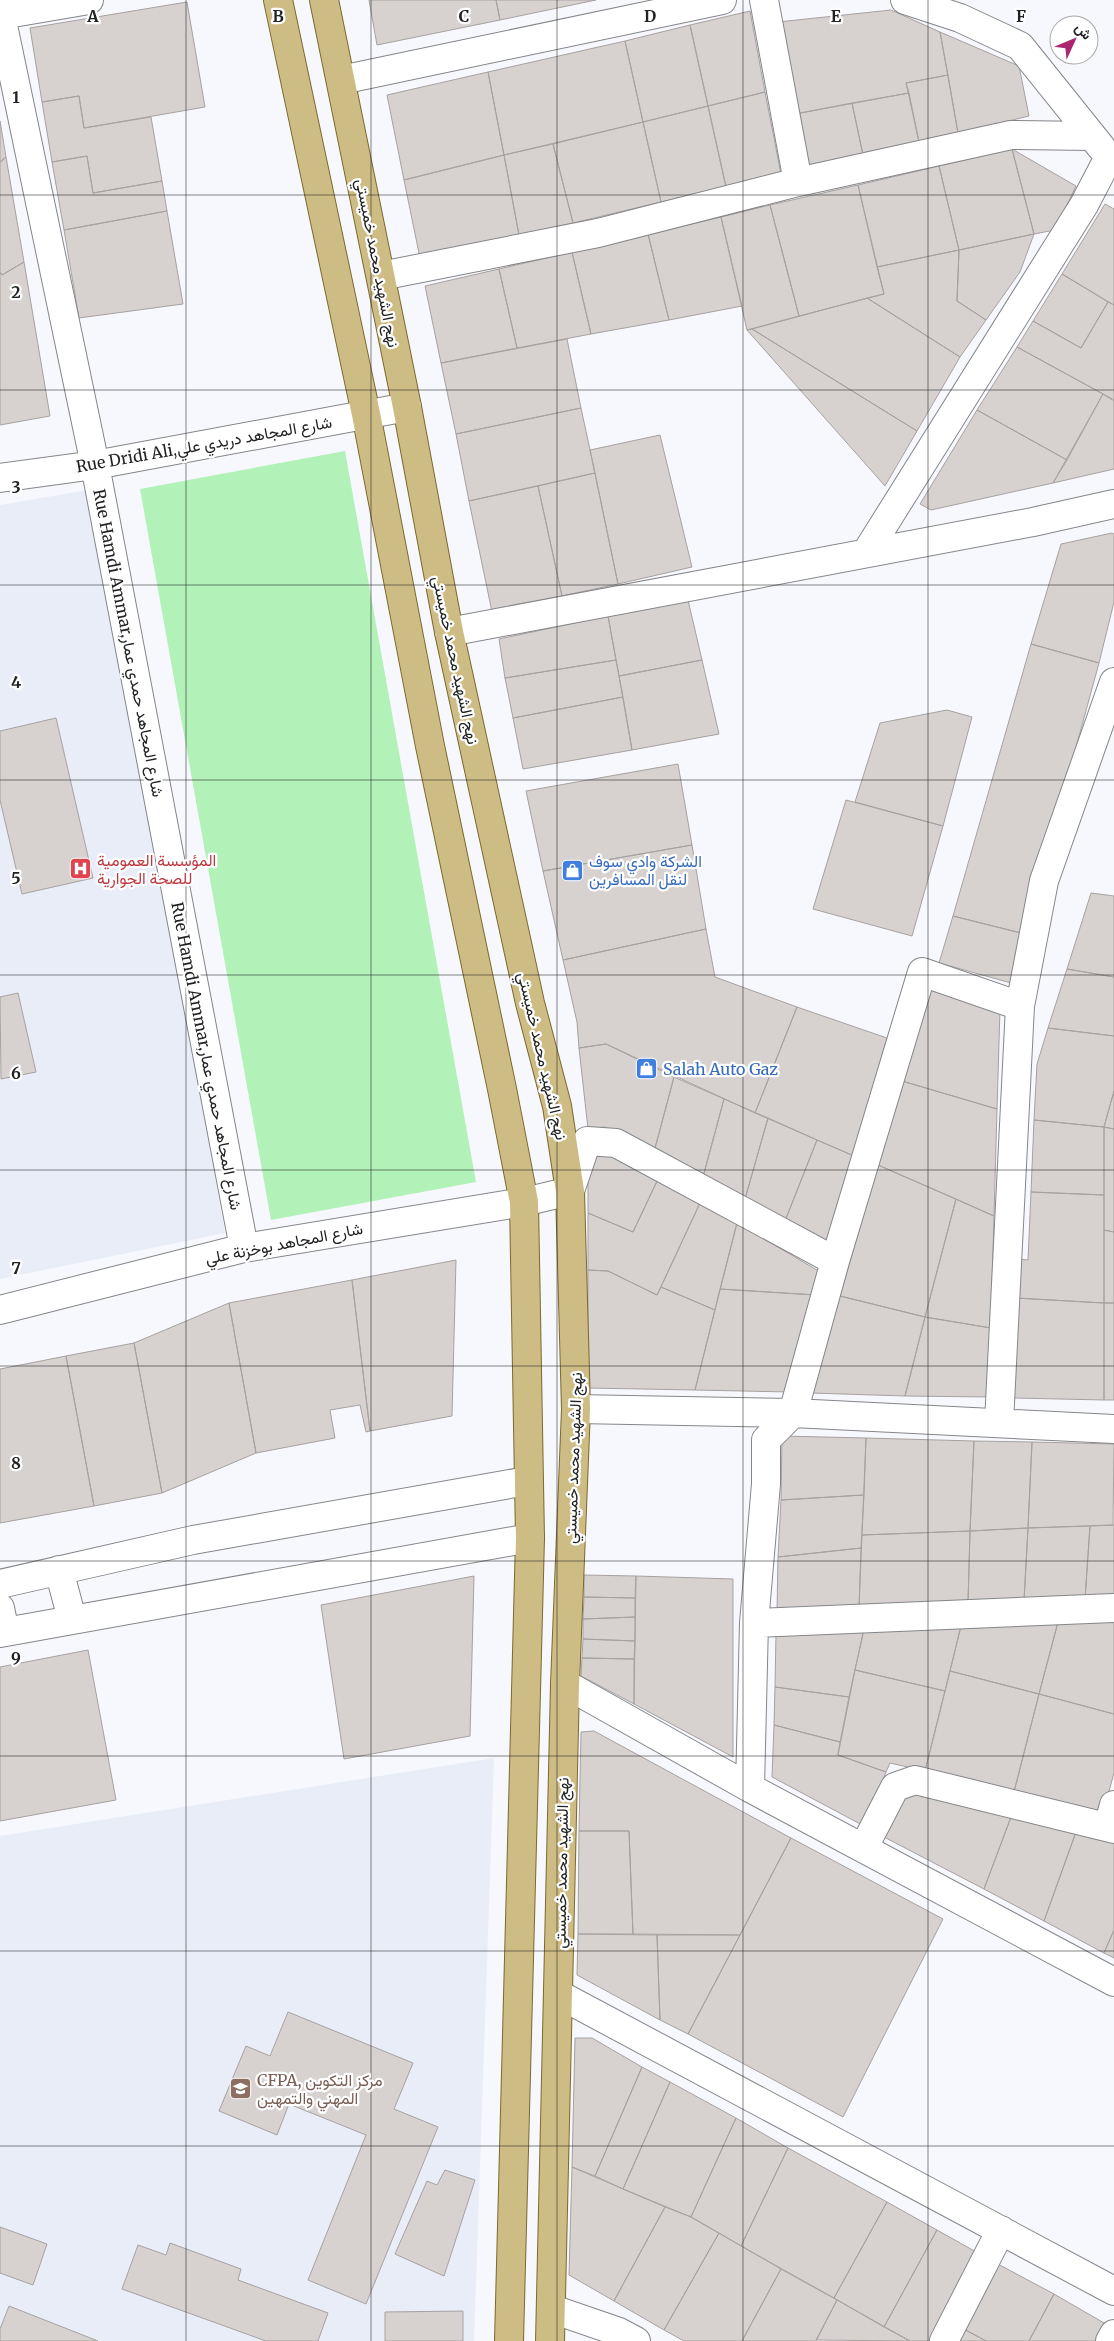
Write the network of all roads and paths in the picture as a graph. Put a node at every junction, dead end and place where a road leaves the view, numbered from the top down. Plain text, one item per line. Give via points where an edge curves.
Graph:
1 (89, 0) edge
2 (278, 0) edge
3 (324, 0) edge
4 (722, 0) edge
5 (764, 0) edge
6 (905, 0) edge
7 (1, 13) edge
8 (4, 49) edge
9 (341, 80) junction
10 (1105, 151) edge
11 (798, 182) junction
12 (381, 276) junction
13 (407, 407) junction
14 (366, 414) junction
15 (95, 465) junction
16 (0, 478) edge
17 (1114, 504) edge
18 (866, 554) junction
19 (449, 632) junction
20 (1114, 682) edge
21 (1020, 1006) junction
22 (570, 1191) junction
23 (524, 1202) junction
24 (244, 1248) junction
25 (835, 1261) junction
26 (0, 1310) edge
27 (576, 1409) junction
28 (793, 1413) junction
29 (999, 1423) junction
30 (1114, 1429) edge
31 (528, 1481) junction
32 (530, 1538) junction
33 (59, 1570) junction
34 (0, 1584) edge
35 (1114, 1608) edge
36 (72, 1619) junction
37 (754, 1623) junction
38 (2, 1624) edge
39 (565, 1684) junction
40 (750, 1788) junction
41 (1112, 1820) edge
42 (864, 1847) junction
43 (1114, 1982) edge
44 (558, 1994) junction
45 (1000, 2230) junction
46 (1114, 2292) edge
47 (552, 2310) junction
48 (1114, 2334) edge
49 (509, 2341) edge
50 (550, 2341) edge
51 (636, 2341) edge
52 (944, 2341) edge
53 (1110, 2341) edge

1 - 7 street
2 - 14 main road
3 - 9 main road, نهج الشهيد محمد خميستي
4 - 9 street
5 - 11 street
6 - 10 street via 960,18 1020,46
7 - 8 street, Rue Hamdi Ammar,شارع المجاهد حمدي عمار
8 - 15 street, Rue Hamdi Ammar,شارع المجاهد حمدي عمار
9 - 12 main road, نهج الشهيد محمد خميستي
10 - 11 street via 1011,135
10 - 18 street via 1084,205
11 - 12 street via 598,233
12 - 13 main road, نهج الشهيد محمد خميستي
13 - 14 street, Rue Dridi Ali,شارع المجاهد دريدي علي
13 - 19 main road, نهج الشهيد محمد خميستي
14 - 15 street, Rue Dridi Ali,شارع المجاهد دريدي علي
14 - 23 main road
15 - 16 street, Rue Dridi Ali,شارع المجاهد دريدي علي
15 - 24 street, Rue Hamdi Ammar,شارع المجاهد حمدي عمار
17 - 18 street
18 - 19 street
19 - 22 main road, نهج الشهيد محمد خميستي via 530,1002 557,1106
20 - 21 street via 1044,880
21 - 25 street via 922,972
21 - 29 street
22 - 23 street, شارع المجاهد بوخزنة علي
22 - 25 street via 587,1142 616,1143
22 - 27 main road, نهج الشهيد محمد خميستي
23 - 24 street, شارع المجاهد بوخزنة علي
23 - 31 main road
24 - 26 street, شارع المجاهد بوخزنة علي
25 - 28 street
27 - 28 street
27 - 39 main road, نهج الشهيد محمد خميستي
28 - 29 street
28 - 37 street via 766,1440 766,1484
29 - 30 street
31 - 32 main road
31 - 33 street via 193,1540
32 - 36 street
32 - 49 main road
33 - 34 street
33 - 36 street
35 - 37 street
36 - 38 street
37 - 40 street
39 - 40 street
39 - 44 main road, نهج الشهيد محمد خميستي
40 - 42 street
41 - 42 street via 915,1780 895,1787
42 - 43 street
44 - 45 street
44 - 47 main road, نهج الشهيد محمد خميستي
45 - 46 street
45 - 52 street
47 - 50 main road, نهج الشهيد محمد خميستي
47 - 51 street via 619,2332
48 - 53 street

